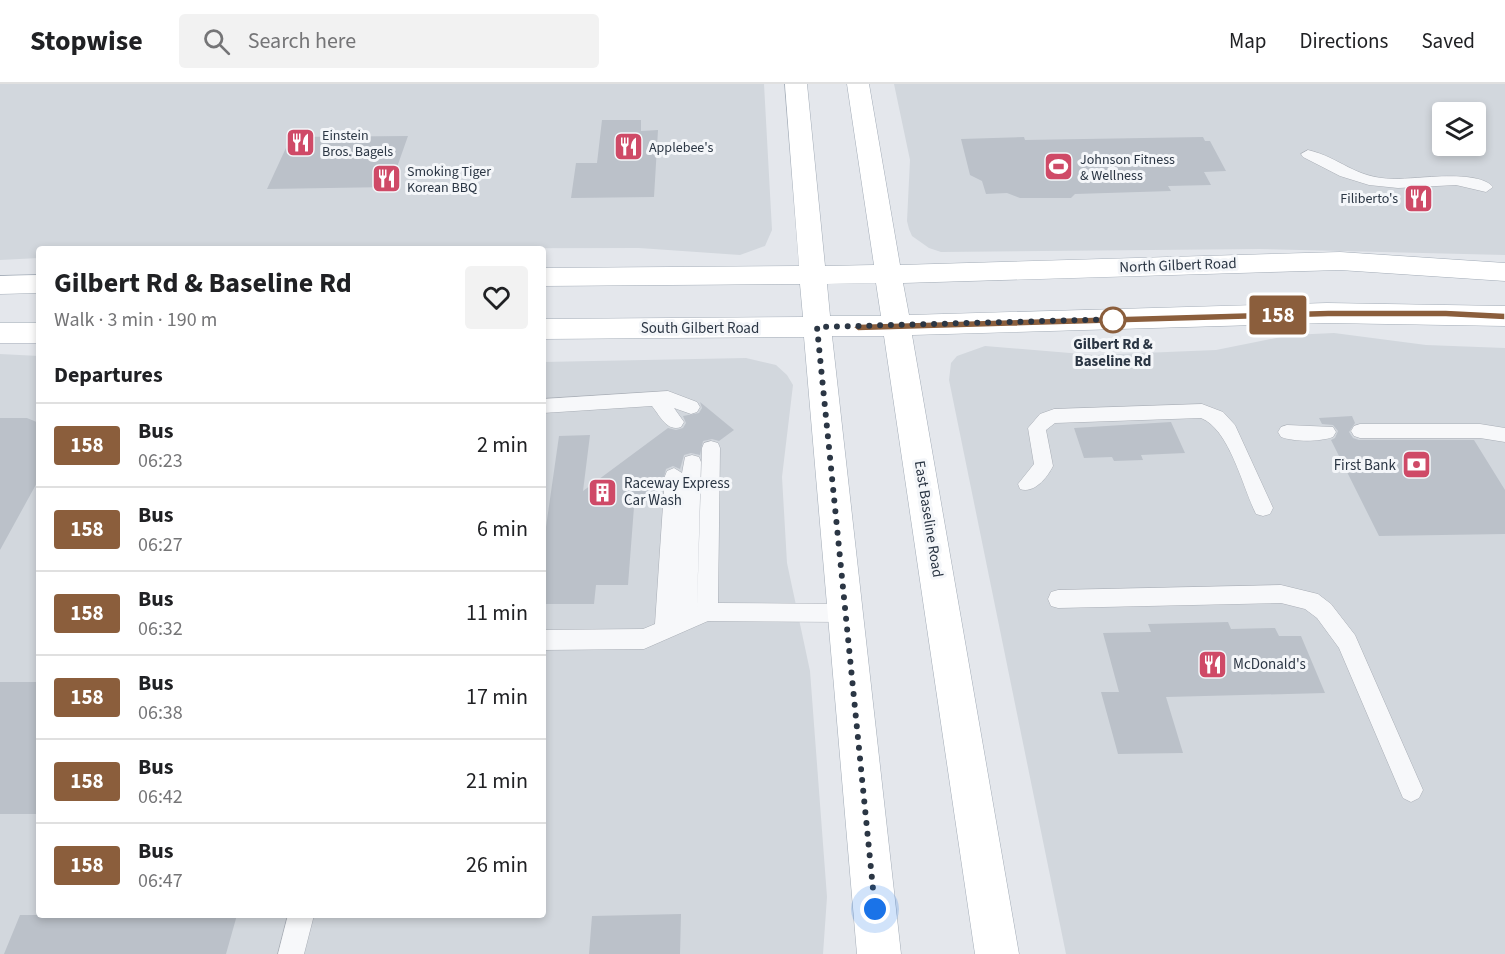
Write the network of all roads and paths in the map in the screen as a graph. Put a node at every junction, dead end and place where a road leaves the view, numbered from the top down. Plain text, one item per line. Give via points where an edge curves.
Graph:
1 (796, 84) edge
2 (858, 84) edge
3 (1308, 154) dead end
4 (1486, 187) dead end
5 (1505, 272) edge
6 (889, 273) junction
7 (812, 275) junction
8 (546, 277) edge
9 (36, 284) edge
10 (0, 285) edge
11 (1505, 316) edge
12 (898, 326) junction
13 (817, 327) junction
14 (546, 329) edge
15 (0, 333) edge
16 (36, 333) edge
17 (546, 406) edge
18 (682, 410) dead end
19 (1360, 431) dead end
20 (1287, 432) dead end
21 (1327, 432) dead end
22 (1505, 435) edge
23 (711, 448) dead end
24 (692, 462) dead end
25 (674, 476) dead end
26 (1027, 484) dead end
27 (1263, 508) dead end
28 (1058, 599) dead end
29 (707, 612) junction
30 (845, 613) junction
31 (686, 621) junction
32 (665, 630) junction
33 (546, 640) edge
34 (1411, 790) dead end
35 (299, 918) edge
36 (291, 954) edge
37 (879, 954) edge
38 (998, 954) edge

1 - 7 main road
2 - 6 main road, East Baseline Road
3 - 4 lane via 1369,181 1450,179
5 - 6 main road, North Gilbert Road via 1328,261
6 - 7 main road, North Gilbert Road
6 - 12 main road, East Baseline Road
7 - 8 main road
7 - 13 main road
9 - 10 main road
11 - 12 main road via 1328,313
12 - 13 main road, South Gilbert Road
12 - 38 main road, East Baseline Road
13 - 14 main road, South Gilbert Road
13 - 30 main road
15 - 16 main road
17 - 18 lane via 657,399
19 - 22 lane via 1480,431
20 - 21 lane
23 - 29 lane
24 - 31 lane
25 - 32 lane
26 - 27 lane via 1044,466 1037,428 1046,419 1202,411 1217,417 1229,430
28 - 34 lane via 1281,594 1311,601 1324,611 1347,642
29 - 30 lane
29 - 31 lane
30 - 37 main road
31 - 32 lane
32 - 33 lane via 644,639
35 - 36 lane

